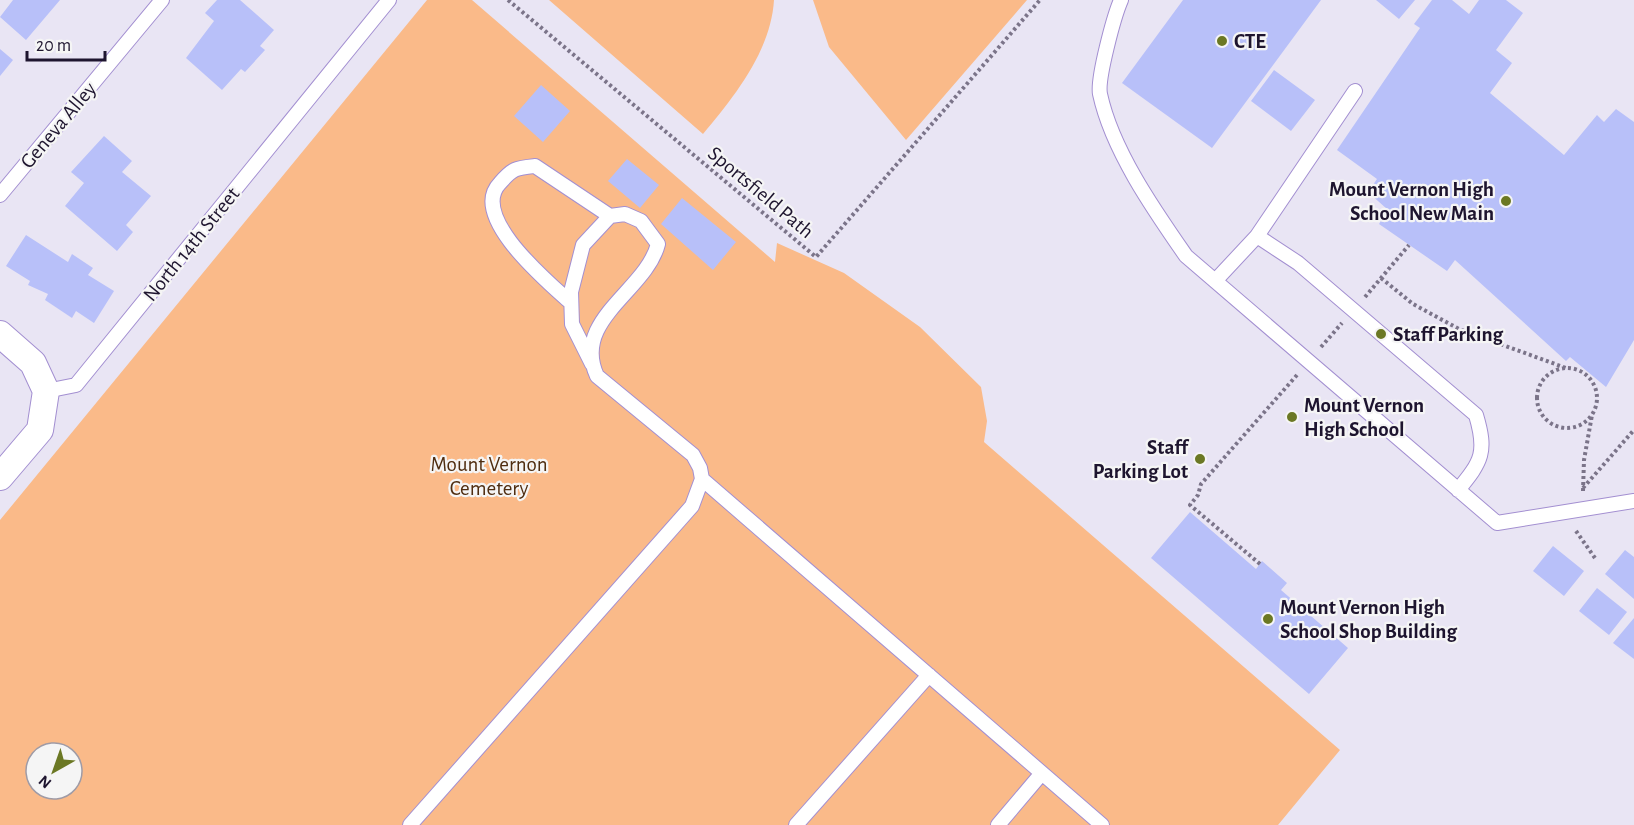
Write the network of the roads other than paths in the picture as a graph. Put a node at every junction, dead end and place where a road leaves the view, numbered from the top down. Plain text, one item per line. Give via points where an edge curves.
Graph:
1 (162, 0) edge
2 (389, 0) edge
3 (1121, 0) edge
4 (1354, 91) dead end
5 (0, 195) edge
6 (610, 216) junction
7 (1257, 236) junction
8 (1215, 281) junction
9 (571, 303) junction
10 (0, 334) edge
11 (592, 364) junction
12 (46, 391) junction
13 (0, 477) edge
14 (702, 479) junction
15 (1458, 490) junction
16 (1634, 501) edge
17 (928, 675) junction
18 (1042, 773) junction
19 (410, 825) edge
20 (795, 825) edge
21 (998, 825) edge
22 (1102, 825) edge

1 - 5 lane, Geneva Alley
2 - 12 lane, North 14th Street via 76,385
3 - 8 lane via 1099,92 1117,139 1154,209 1186,256
4 - 7 lane
6 - 9 lane via 583,245
6 - 9 lane via 536,166 513,169 495,188 491,206 499,226 540,275
6 - 11 lane via 625,214 641,221 658,244 654,259 595,330
7 - 8 lane
7 - 15 lane via 1298,263 1476,415 1483,439 1479,464
8 - 15 lane
9 - 11 lane via 572,324
10 - 12 street via 33,363
11 - 14 lane via 597,376 693,455
12 - 13 street via 39,430
14 - 17 lane
14 - 19 lane via 692,507
15 - 16 lane via 1497,523
17 - 18 lane
17 - 20 lane
18 - 21 lane
18 - 22 lane

